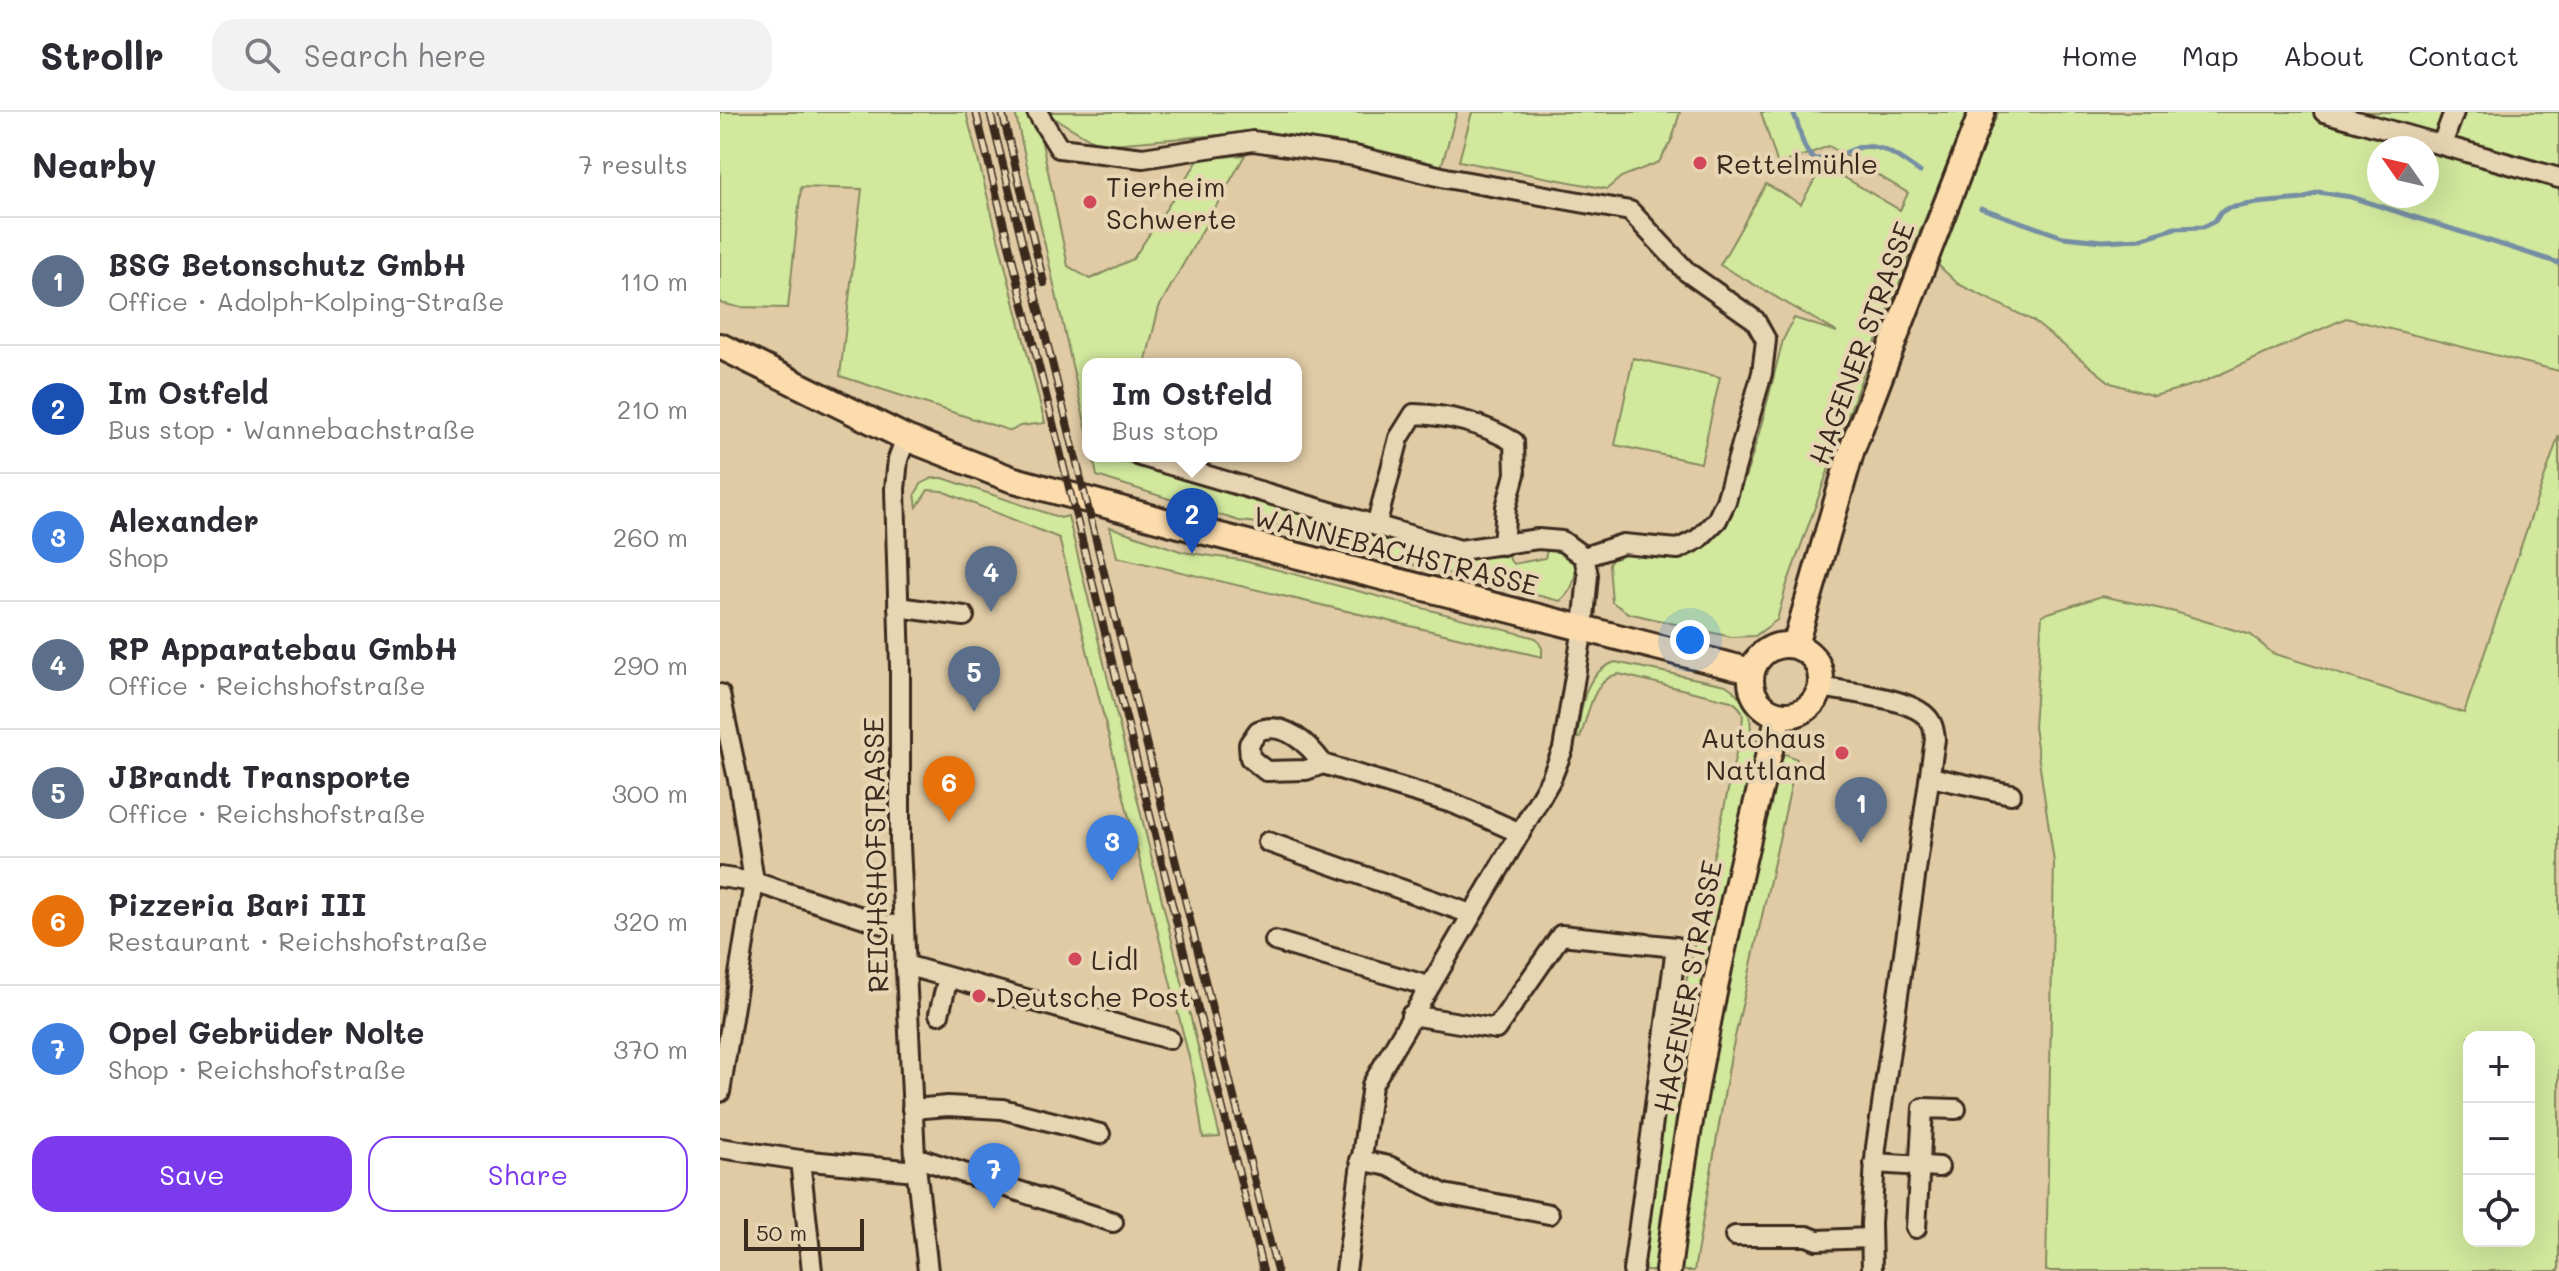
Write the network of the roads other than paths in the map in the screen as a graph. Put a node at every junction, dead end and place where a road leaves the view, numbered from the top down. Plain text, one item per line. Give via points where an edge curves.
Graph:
1 (1037, 112) edge
2 (1982, 112) edge
3 (2324, 112) edge
4 (2454, 112) edge
5 (2442, 144) junction
6 (2559, 178) edge
7 (720, 346) edge
8 (906, 438) junction
9 (1160, 462) edge
10 (1376, 526) junction
11 (1503, 545) junction
12 (1584, 557) junction
13 (898, 607) junction
14 (964, 616) dead end
15 (1583, 628) junction
16 (1795, 645) junction
17 (1751, 671) junction
18 (1821, 687) junction
19 (720, 694) edge
20 (1779, 715) junction
21 (1323, 764) dead end
22 (1930, 777) junction
23 (2011, 794) dead end
24 (1520, 833) junction
25 (1268, 842) dead end
26 (720, 877) edge
27 (754, 882) junction
28 (1471, 914) junction
29 (903, 926) junction
30 (1275, 941) dead end
31 (905, 965) junction
32 (948, 978) junction
33 (1428, 986) junction
34 (939, 1014) dead end
35 (1411, 1015) junction
36 (1169, 1039) dead end
37 (720, 1092) edge
38 (912, 1109) junction
39 (1956, 1109) dead end
40 (1100, 1134) dead end
41 (720, 1148) edge
42 (800, 1160) junction
43 (1360, 1160) junction
44 (1874, 1163) junction
45 (915, 1164) junction
46 (1920, 1166) junction
47 (1939, 1167) dead end
48 (1549, 1214) dead end
49 (1113, 1222) dead end
50 (1916, 1228) dead end
51 (1735, 1236) dead end
52 (1871, 1238) junction
53 (812, 1271) edge
54 (928, 1271) edge
55 (1346, 1271) edge
56 (1633, 1271) edge
57 (1668, 1271) edge
58 (1872, 1271) edge

1 - 12 street via 1059,148 1143,158 1253,141 1630,211 1687,272 1755,320 1766,340 1762,373 1717,520 1678,549 1623,544
2 - 16 main road, HAGENER STRASSE via 1852,449
3 - 5 street
4 - 5 street
5 - 6 street
7 - 8 main road, WANNEBACHSTRASSE
8 - 13 street, REICHSHOFSTRASSE via 895,489
8 - 15 main road, WANNEBACHSTRASSE via 1011,479
9 - 10 street
10 - 11 street via 1460,550
10 - 11 street via 1399,438 1414,414 1439,414 1494,430 1514,442 1515,474
11 - 12 street via 1562,541
12 - 15 street via 1588,575
13 - 14 street
13 - 29 street, REICHSHOFSTRASSE
15 - 17 main road, WANNEBACHSTRASSE
15 - 24 street via 1562,754
16 - 17 main road via 1770,648
16 - 18 main road via 1813,656
17 - 20 main road via 1759,704
18 - 20 main road via 1801,712
18 - 22 street via 1904,704 1927,717 1935,739
19 - 27 street
20 - 57 main road, HAGENER STRASSE via 1721,950
21 - 24 street via 1455,804
22 - 23 street
22 - 44 street
24 - 28 street
25 - 28 street
26 - 27 street
27 - 29 street
27 - 37 street
28 - 33 street
29 - 31 street, REICHSHOFSTRASSE
30 - 33 street
31 - 32 street
31 - 38 street, REICHSHOFSTRASSE
32 - 34 street
32 - 36 street
33 - 35 street
35 - 43 street via 1372,1085
35 - 56 street via 1496,1029 1561,935 1676,947
38 - 40 street via 1002,1109
38 - 45 street, REICHSHOFSTRASSE
39 - 46 street via 1923,1108
41 - 42 street
42 - 45 street
42 - 53 street
43 - 48 street via 1389,1166 1444,1194
43 - 55 street
44 - 46 street
44 - 52 street
45 - 49 street
45 - 54 street, REICHSHOFSTRASSE
46 - 47 street
46 - 50 street
51 - 52 street
52 - 58 street

